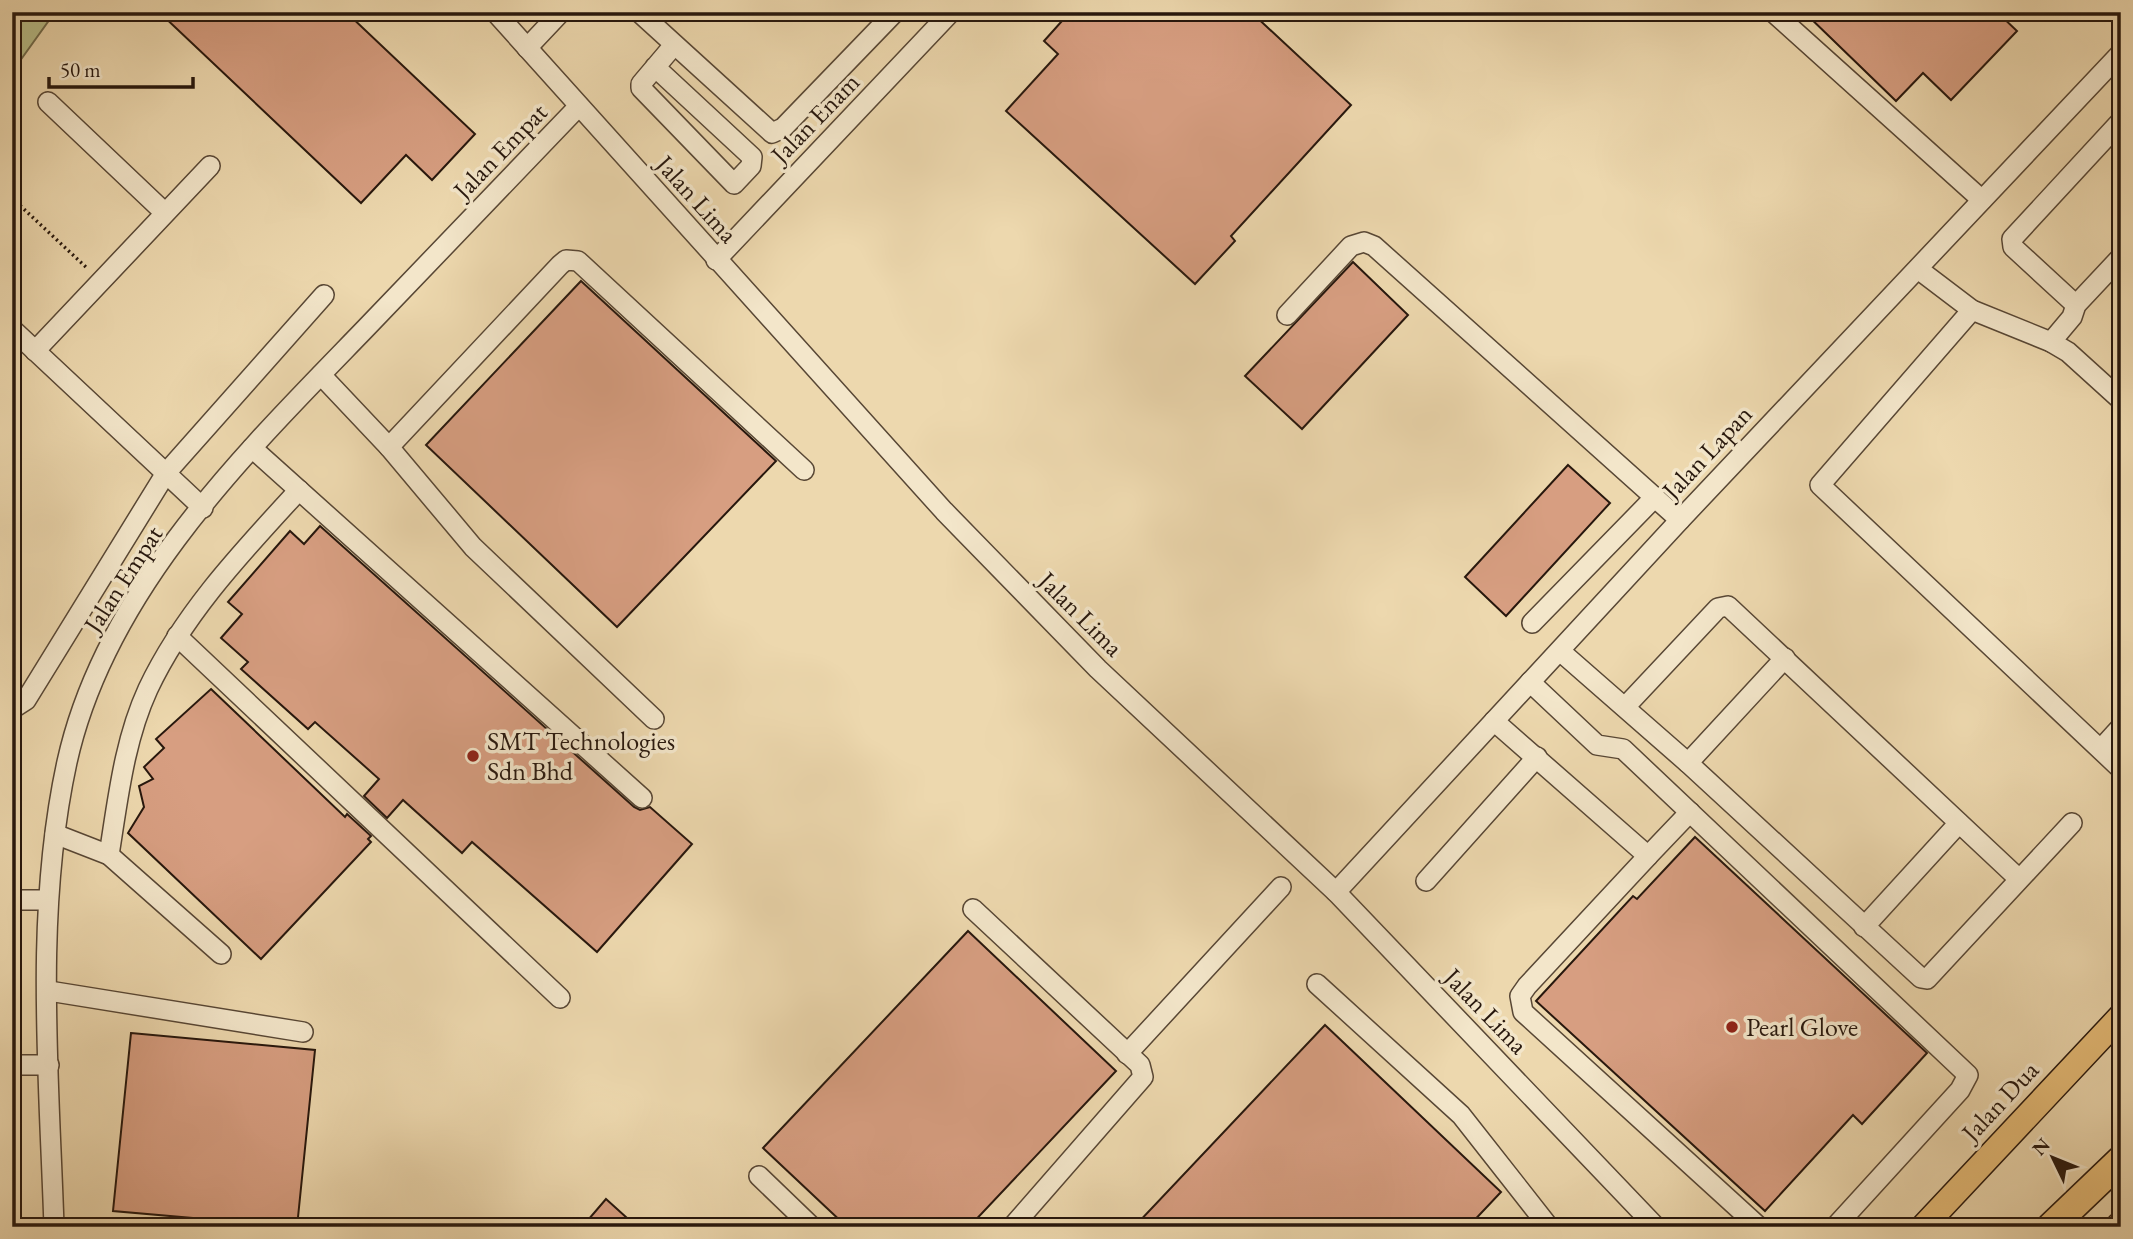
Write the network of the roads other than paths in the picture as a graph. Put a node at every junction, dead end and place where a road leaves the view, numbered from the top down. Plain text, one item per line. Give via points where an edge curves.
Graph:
1 (495, 12) edge
2 (561, 12) edge
3 (639, 12) edge
4 (895, 12) edge
5 (951, 12) edge
6 (1773, 12) edge
7 (674, 45) junction
8 (527, 48) junction
9 (2121, 53) edge
10 (655, 67) junction
11 (48, 102) dead end
12 (579, 106) junction
13 (2121, 121) edge
14 (210, 166) dead end
15 (1982, 200) junction
16 (164, 212) junction
17 (2121, 257) edge
18 (716, 260) junction
19 (1918, 269) junction
20 (324, 295) dead end
21 (2076, 305) junction
22 (1972, 310) junction
23 (1287, 315) dead end
24 (12, 329) edge
25 (2051, 342) junction
26 (35, 351) junction
27 (321, 375) junction
28 (2121, 400) edge
29 (389, 447) junction
30 (251, 448) junction
31 (804, 470) dead end
32 (166, 473) junction
33 (299, 490) junction
34 (1655, 498) junction
35 (203, 508) junction
36 (1679, 520) junction
37 (1532, 623) dead end
38 (177, 636) junction
39 (1560, 651) junction
40 (1785, 658) junction
41 (1530, 682) junction
42 (1625, 707) junction
43 (12, 709) edge
44 (654, 719) dead end
45 (1494, 721) junction
46 (2121, 727) edge
47 (2101, 749) junction
48 (1537, 757) junction
49 (1688, 763) junction
50 (2121, 769) edge
51 (642, 798) dead end
52 (1690, 812) junction
53 (1959, 823) junction
54 (2072, 823) dead end
55 (55, 834) junction
56 (109, 855) junction
57 (1648, 856) junction
58 (2019, 880) junction
59 (1426, 881) dead end
60 (1281, 887) dead end
61 (1336, 892) junction
62 (12, 900) edge
63 (48, 900) junction
64 (973, 909) dead end
65 (1864, 927) junction
66 (221, 954) dead end
67 (1317, 984) dead end
68 (49, 991) junction
69 (559, 998) dead end
70 (2121, 1016) edge
71 (303, 1032) dead end
72 (1127, 1054) junction
73 (12, 1065) edge
74 (49, 1065) junction
75 (2121, 1160) edge
76 (2121, 1174) edge
77 (759, 1176) dead end
78 (54, 1227) edge
79 (812, 1227) edge
80 (1012, 1227) edge
81 (1549, 1227) edge
82 (1656, 1227) edge
83 (1759, 1227) edge
84 (1835, 1227) edge
85 (1923, 1227) edge
86 (2051, 1227) edge
87 (2074, 1227) edge

1 - 8 street, Jalan Lima
2 - 8 street
3 - 7 street
4 - 7 street via 783,128 772,133
5 - 18 street, Jalan Enam
6 - 15 street
7 - 10 street
8 - 12 street, Jalan Lima
9 - 15 street, Jalan Lapan
10 - 10 street via 641,84 642,90 734,184 752,164 752,157
11 - 16 street
12 - 18 street, Jalan Lima
12 - 27 street, Jalan Empat
13 - 21 street via 2012,239 2013,247
14 - 16 street
15 - 19 street, Jalan Lapan
16 - 26 street
17 - 21 street
18 - 61 street, Jalan Lima via 1027,597
19 - 22 street
19 - 36 street, Jalan Lapan
20 - 32 street
21 - 25 street
22 - 25 street
22 - 47 street via 1820,485
23 - 34 street via 1357,242 1374,246
24 - 26 street
25 - 28 street
26 - 32 street
27 - 29 street
27 - 30 street, Jalan Empat
29 - 31 street via 560,265 572,260
29 - 44 street via 473,547
30 - 33 street
30 - 35 street, Jalan Empat
32 - 35 street
32 - 43 street via 26,700
33 - 38 street via 219,578
33 - 51 street
34 - 36 street
34 - 37 street
35 - 55 street, Jalan Empat via 152,571 116,631 87,696 68,760
36 - 39 street, Jalan Lapan
38 - 56 street via 147,691 123,764
38 - 69 street
39 - 41 street, Jalan Lapan
39 - 42 street
40 - 42 street via 1724,606
40 - 49 street
40 - 53 street
41 - 45 street, Jalan Lapan
41 - 52 street via 1597,745 1623,749
42 - 49 street
45 - 48 street
45 - 61 street, Jalan Lapan
46 - 47 street
47 - 50 street
48 - 57 street
48 - 59 street
49 - 65 street
52 - 57 street
52 - 84 street via 1968,1075 1960,1090
53 - 58 street
53 - 65 street
54 - 58 street
55 - 56 street
55 - 63 street, Jalan Empat
56 - 66 street
57 - 83 street via 1527,986 1520,1001 1523,1012
58 - 65 street via 1927,979 1915,974
60 - 72 street
61 - 82 street, Jalan Lima
62 - 63 street
63 - 68 street, Jalan Empat
64 - 72 street
67 - 81 street via 1461,1115
68 - 71 street
68 - 74 street, Jalan Empat
70 - 85 main road, Jalan Dua
72 - 80 street via 1140,1065 1143,1077 1139,1084
73 - 74 street
74 - 78 street, Jalan Empat
75 - 86 highway
76 - 87 highway
77 - 79 street

